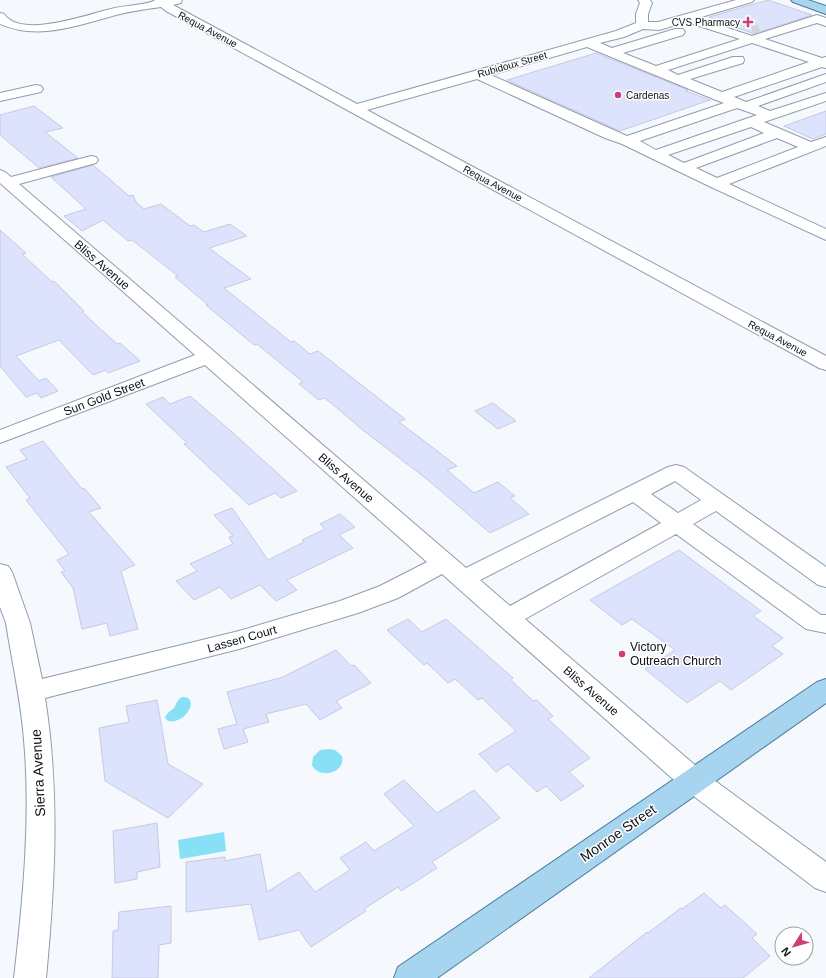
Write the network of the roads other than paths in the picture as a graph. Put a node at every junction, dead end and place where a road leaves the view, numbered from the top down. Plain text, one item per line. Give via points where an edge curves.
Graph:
1 (180, 0) edge
2 (644, 0) edge
3 (708, 0) edge
4 (712, 0) edge
5 (748, 0) edge
6 (797, 0) edge
7 (821, 0) edge
8 (163, 2) edge
9 (826, 2) edge
10 (728, 6) junction
11 (826, 10) edge
12 (666, 12) dead end
13 (0, 17) edge
14 (646, 17) junction
15 (686, 18) junction
16 (705, 25) junction
17 (824, 28) edge
18 (726, 33) junction
19 (752, 35) junction
20 (705, 39) dead end
21 (797, 39) dead end
22 (588, 43) junction
23 (776, 46) junction
24 (612, 52) junction
25 (655, 55) dead end
26 (634, 61) junction
27 (824, 62) edge
28 (656, 70) junction
29 (478, 74) junction
30 (826, 78) edge
31 (678, 79) junction
32 (36, 89) dead end
33 (0, 97) edge
34 (721, 97) junction
35 (826, 97) edge
36 (742, 105) junction
37 (356, 109) junction
38 (771, 116) junction
39 (751, 122) junction
40 (777, 133) junction
41 (627, 141) junction
42 (826, 141) edge
43 (811, 147) junction
44 (655, 155) junction
45 (92, 160) dead end
46 (683, 168) junction
47 (4, 178) edge
48 (716, 184) junction
49 (826, 235) edge
50 (208, 357) junction
51 (826, 364) edge
52 (0, 436) edge
53 (635, 493) junction
54 (717, 501) junction
55 (677, 523) junction
56 (444, 563) junction
57 (0, 572) edge
58 (463, 579) junction
59 (826, 579) edge
60 (507, 618) junction
61 (826, 624) edge
62 (826, 689) edge
63 (31, 692) junction
64 (693, 780) junction
65 (826, 879) edge
66 (30, 978) edge
67 (410, 978) edge

1 - 8 street
2 - 14 street
3 - 12 street
4 - 10 street
5 - 10 street
6 - 11 main road
7 - 9 main road
8 - 13 street via 116,11 77,23 40,29 14,26 2,21
8 - 37 street, Requa Avenue via 170,9
10 - 15 street
14 - 15 street via 659,26
14 - 22 street, Rubidoux Street via 620,34
15 - 16 street
16 - 18 street
16 - 24 street
17 - 19 street via 817,19
18 - 19 street
18 - 20 street
19 - 23 street
19 - 28 street
21 - 23 street
22 - 24 street
22 - 29 street, Rubidoux Street
23 - 27 street
23 - 31 street
24 - 26 street
25 - 26 street
26 - 28 street
27 - 34 street
28 - 31 street
29 - 37 street, Rubidoux Street
29 - 41 street
30 - 36 street
31 - 34 street
32 - 33 street
34 - 36 street
35 - 38 street
36 - 38 street
36 - 41 street
37 - 51 street, Requa Avenue
38 - 39 street
39 - 40 street
39 - 44 street
40 - 43 street
40 - 46 street
41 - 44 street
42 - 43 street
43 - 48 street
44 - 46 street
45 - 47 street
46 - 48 street
47 - 50 street, Bliss Avenue
48 - 49 street
50 - 52 street, Sun Gold Street
50 - 56 street, Bliss Avenue
53 - 54 street via 676,472
53 - 55 street
53 - 58 street
54 - 55 street
54 - 59 street
55 - 60 street
55 - 61 street via 815,623
56 - 58 street, Bliss Avenue
56 - 63 street, Lassen Court via 389,592 341,609 239,640
57 - 63 street, Sierra Avenue via 18,623
58 - 60 street, Bliss Avenue
60 - 64 street, Bliss Avenue
62 - 64 main road, Monroe Street
63 - 66 street, Sierra Avenue via 38,740 41,821
64 - 65 street, Bliss Avenue
64 - 67 main road, Monroe Street

